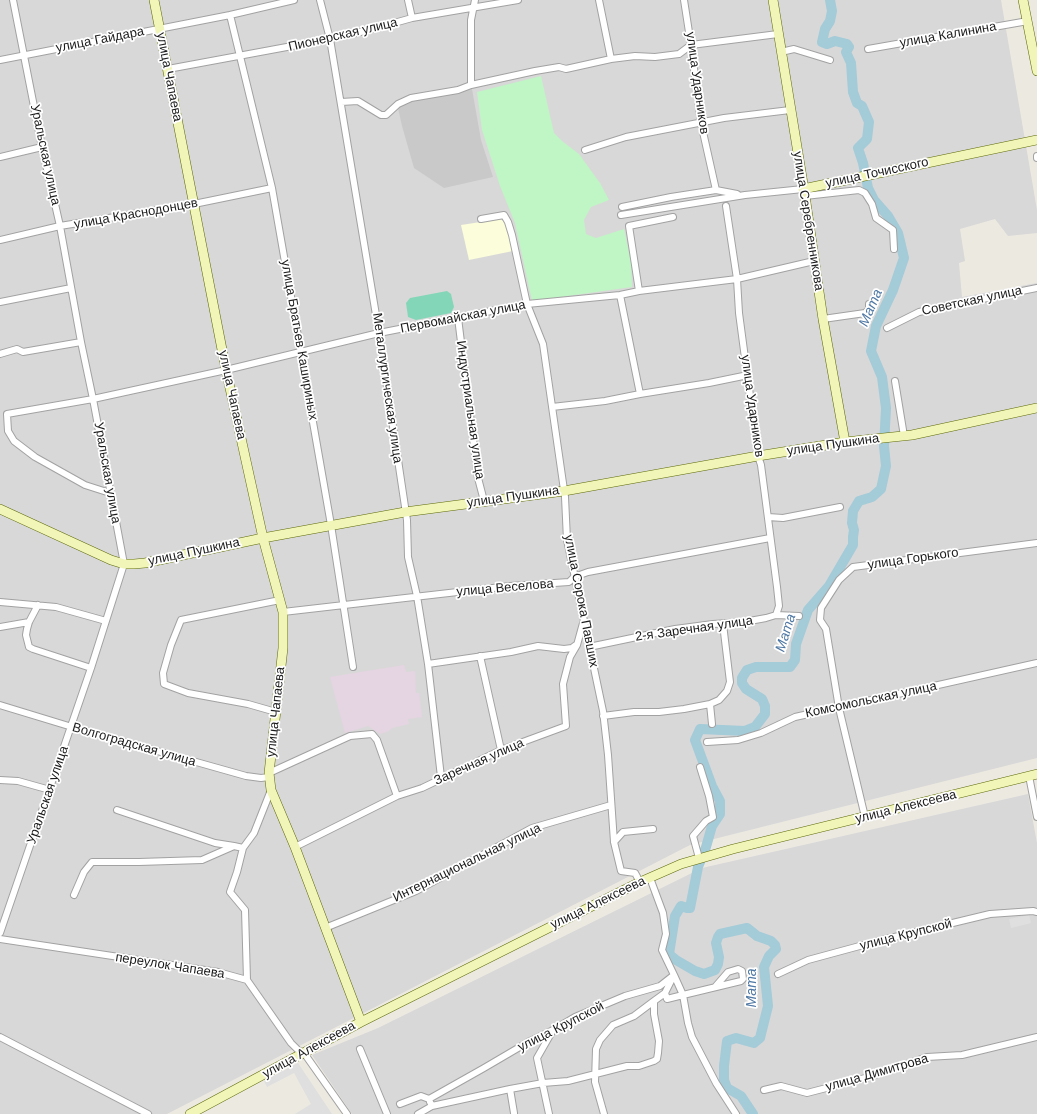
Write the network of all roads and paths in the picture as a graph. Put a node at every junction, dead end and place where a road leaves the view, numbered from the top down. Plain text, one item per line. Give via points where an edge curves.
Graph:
1 (13, 0) edge
2 (154, 0) edge
3 (294, 0) edge
4 (320, 0) edge
5 (408, 0) edge
6 (475, 0) edge
7 (518, 0) edge
8 (599, 0) edge
9 (684, 0) edge
10 (773, 0) edge
11 (1024, 0) edge
12 (475, 8) junction
13 (230, 15) junction
14 (412, 18) junction
15 (1028, 21) junction
16 (159, 29) junction
17 (778, 34) junction
18 (330, 39) junction
19 (691, 45) junction
20 (868, 49) dead end
21 (781, 52) junction
22 (25, 55) junction
23 (241, 56) junction
24 (611, 59) junction
25 (0, 60) edge
26 (830, 60) dead end
27 (168, 69) junction
28 (1037, 71) edge
29 (471, 85) junction
30 (341, 102) junction
31 (790, 110) junction
32 (701, 123) junction
33 (1037, 140) edge
34 (42, 147) junction
35 (585, 150) dead end
36 (0, 157) edge
37 (272, 188) junction
38 (716, 190) junction
39 (804, 192) junction
40 (745, 195) junction
41 (194, 204) junction
42 (726, 206) dead end
43 (622, 207) dead end
44 (621, 215) dead end
45 (673, 218) dead end
46 (480, 219) dead end
47 (60, 226) junction
48 (0, 240) edge
49 (894, 249) dead end
50 (814, 261) junction
51 (737, 279) junction
52 (71, 288) junction
53 (1037, 288) edge
54 (639, 291) junction
55 (620, 295) junction
56 (0, 302) edge
57 (527, 304) junction
58 (869, 304) dead end
59 (458, 318) junction
60 (823, 319) junction
61 (886, 328) dead end
62 (379, 333) junction
63 (81, 342) junction
64 (302, 352) junction
65 (0, 354) edge
66 (226, 370) junction
67 (748, 375) junction
68 (895, 381) dead end
69 (640, 394) junction
70 (93, 399) junction
71 (552, 407) junction
72 (1037, 408) edge
73 (904, 436) junction
74 (845, 442) junction
75 (758, 456) junction
76 (564, 491) junction
77 (110, 493) junction
78 (484, 501) junction
79 (840, 507) dead end
80 (0, 509) edge
81 (405, 512) junction
82 (768, 517) junction
83 (331, 525) junction
84 (263, 538) junction
85 (770, 538) junction
86 (1037, 543) edge
87 (124, 564) junction
88 (574, 577) junction
89 (417, 596) junction
90 (280, 600) junction
91 (0, 602) edge
92 (344, 604) junction
93 (38, 605) junction
94 (283, 612) junction
95 (776, 615) junction
96 (799, 616) dead end
97 (106, 621) junction
98 (584, 621) junction
99 (29, 622) junction
100 (723, 624) junction
101 (0, 627) edge
102 (577, 645) junction
103 (589, 647) junction
104 (480, 656) junction
105 (1037, 663) edge
106 (428, 664) junction
107 (353, 667) dead end
108 (92, 668) junction
109 (710, 704) junction
110 (0, 705) edge
111 (839, 708) junction
112 (276, 712) junction
113 (603, 716) junction
114 (712, 724) dead end
115 (72, 727) junction
116 (707, 742) dead end
117 (501, 750) junction
118 (700, 767) dead end
119 (269, 775) junction
120 (1033, 775) edge
121 (442, 777) junction
122 (0, 780) edge
123 (50, 790) junction
124 (271, 790) junction
125 (397, 796) junction
126 (611, 805) junction
127 (117, 810) dead end
128 (865, 817) junction
129 (1037, 817) edge
130 (653, 829) dead end
131 (614, 842) junction
132 (234, 846) junction
133 (295, 847) junction
134 (243, 848) junction
135 (701, 858) junction
136 (650, 878) junction
137 (640, 882) junction
138 (74, 895) dead end
139 (1037, 912) edge
140 (325, 928) junction
141 (0, 933) edge
142 (0, 939) edge
143 (778, 974) dead end
144 (674, 975) junction
145 (247, 980) junction
146 (715, 987) dead end
147 (665, 993) junction
148 (683, 995) junction
149 (654, 1001) junction
150 (361, 1022) junction
151 (553, 1030) junction
152 (0, 1037) edge
153 (1037, 1037) edge
154 (360, 1049) dead end
155 (304, 1053) junction
156 (595, 1074) junction
157 (543, 1083) junction
158 (510, 1089) junction
159 (764, 1090) dead end
160 (429, 1099) junction
161 (400, 1104) dead end
162 (432, 1106) junction
163 (514, 1112) dead end
164 (148, 1114) edge
165 (190, 1114) edge
166 (347, 1114) edge
167 (387, 1114) edge
168 (418, 1114) edge
169 (549, 1114) edge
170 (604, 1114) edge
171 (736, 1114) edge

1 - 22 street, Уральская улица
2 - 16 street, улица Чапаева
3 - 13 street, улица Гайдара
4 - 18 street, Металлургическая улица
5 - 14 street
6 - 12 street
7 - 12 street, Пионерская улица
8 - 24 street
9 - 19 street, улица Ударников
10 - 17 street, улица Серебренникова
11 - 15 street
12 - 14 street, Пионерская улица
12 - 29 street via 471,20
13 - 16 street, улица Гайдара
13 - 23 street, улица Братьев Кашириных
14 - 18 street, Пионерская улица
15 - 20 street, улица Калинина
15 - 28 street
16 - 22 street, улица Гайдара
16 - 27 street, улица Чапаева
17 - 19 street
17 - 21 street, улица Серебренникова
18 - 23 street, Пионерская улица
18 - 30 street, Металлургическая улица
19 - 24 street via 679,54
19 - 32 street, улица Ударников
21 - 26 street via 794,49
21 - 31 street, улица Серебренникова
22 - 25 street, улица Гайдара
22 - 34 street, Уральская улица
23 - 27 street, Пионерская улица
23 - 37 street, улица Братьев Кашириных
24 - 29 street via 566,69 559,67 535,71
27 - 41 street, улица Чапаева
29 - 30 street via 458,90 411,98 398,104 386,115 381,115 358,101
30 - 62 street, Металлургическая улица
31 - 32 street
31 - 39 street, улица Серебренникова
32 - 35 street via 626,137
32 - 38 street, улица Ударников
33 - 39 street, улица Точисского via 859,177
34 - 36 street
34 - 47 street, Уральская улица
37 - 41 street, улица Краснодонцев
37 - 64 street, улица Братьев Кашириных
38 - 40 street
38 - 43 street
39 - 40 street, улица Точисского
39 - 49 street via 859,190 865,193 876,218 893,230
39 - 50 street, улица Серебренникова
40 - 44 street, улица Точисского
41 - 47 street, улица Краснодонцев
41 - 66 street, улица Чапаева
42 - 51 street, улица Ударников
45 - 54 street via 629,226
46 - 57 street, улица Сорока Павших via 504,215 508,222
47 - 48 street, улица Краснодонцев
47 - 52 street, Уральская улица
50 - 51 street, Первомайская улица
50 - 60 street, улица Серебренникова
51 - 54 street, Первомайская улица
51 - 67 street, улица Ударников
52 - 56 street
52 - 63 street, Уральская улица
53 - 61 street, Советская улица via 919,312
54 - 55 street, Первомайская улица
55 - 57 street, Первомайская улица
55 - 69 street
57 - 59 street, Первомайская улица
57 - 71 street, улица Сорока Павших via 543,344
58 - 60 street via 869,309 865,313
59 - 62 street, Первомайская улица
59 - 78 street, Индустриальная улица via 478,478
60 - 74 street, улица Серебренникова
62 - 64 street, Первомайская улица
62 - 81 street, Металлургическая улица
63 - 65 street via 23,352 17,349
63 - 70 street, Уральская улица
64 - 66 street, Первомайская улица
64 - 83 street, улица Братьев Кашириных
66 - 70 street, Первомайская улица
66 - 84 street, улица Чапаева
67 - 69 street
67 - 75 street, улица Ударников
68 - 73 street
69 - 71 street
70 - 77 street, Уральская улица
70 - 77 street, Первомайская улица via 7,414 8,431 14,441 36,457 85,485
71 - 76 street, улица Сорока Павших
72 - 73 street, улица Пушкина
73 - 74 street, улица Пушкина
74 - 75 street, улица Пушкина
75 - 76 street, улица Пушкина
75 - 82 street, улица Ударников
76 - 78 street, улица Пушкина
76 - 88 street, улица Сорока Павших via 566,540
77 - 87 street, Уральская улица
78 - 81 street, улица Пушкина
79 - 82 street via 783,518
80 - 87 street, улица Пушкина
81 - 83 street, улица Пушкина
81 - 89 street, Металлургическая улица via 408,557
82 - 85 street, улица Ударников
83 - 84 street, улица Пушкина
83 - 92 street, улица Братьев Кашириных
84 - 87 street, улица Пушкина via 145,563
84 - 90 street, улица Чапаева
85 - 88 street, улица Веселова via 588,572
85 - 95 street, улица Ударников via 777,587
86 - 111 street, улица Горького via 853,567 839,580 821,608 820,620 826,629
87 - 97 street, Уральская улица
88 - 89 street, улица Веселова via 569,582
88 - 98 street, улица Сорока Павших
89 - 92 street, улица Веселова
89 - 106 street, Металлургическая улица
90 - 94 street, улица Чапаева
90 - 112 street via 181,620 163,673 164,684 188,693
91 - 93 street
92 - 94 street, улица Веселова
92 - 107 street, улица Братьев Кашириных
93 - 97 street via 56,607
93 - 99 street
94 - 112 street, улица Чапаева
95 - 96 street, 2-я Заречная улица
95 - 100 street, 2-я Заречная улица
97 - 108 street, Уральская улица
98 - 102 street, Заречная улица
98 - 103 street, улица Сорока Павших
99 - 101 street
99 - 108 street via 26,636 29,647 33,650
100 - 103 street, 2-я Заречная улица via 675,629
100 - 109 street via 730,682 720,700
102 - 104 street via 564,649 538,646
102 - 117 street, Заречная улица via 570,657 563,684 566,726
103 - 113 street, улица Сорока Павших
104 - 106 street
104 - 117 street
105 - 111 street, Комсомольская улица
106 - 121 street, Металлургическая улица
108 - 115 street, Уральская улица
109 - 113 street
109 - 114 street
110 - 115 street, Волгоградская улица
111 - 116 street, Комсомольская улица via 795,717 761,733 738,740
111 - 128 street
112 - 119 street, улица Чапаева
113 - 126 street, улица Сорока Павших
115 - 119 street, Волгоградская улица via 246,776 261,778
115 - 123 street, Уральская улица
117 - 121 street, Заречная улица
118 - 135 street via 713,817 693,836
119 - 124 street, улица Чапаева
119 - 125 street via 350,736 372,734 377,740
120 - 128 street, улица Алексеева
120 - 129 street
121 - 125 street, Заречная улица via 422,788
122 - 123 street via 18,781
123 - 141 street, Уральская улица
124 - 133 street, улица Чапаева
124 - 134 street via 254,833
125 - 133 street, Заречная улица
126 - 131 street, улица Сорока Павших
126 - 140 street, Интернациональная улица via 532,828 416,891
127 - 132 street via 215,843
128 - 135 street, улица Алексеева
130 - 131 street via 623,832
131 - 137 street, улица Сорока Павших via 621,871 635,873
132 - 134 street
132 - 138 street via 202,860 92,862 84,872
133 - 140 street, улица Чапаева
134 - 145 street via 230,892 245,910
135 - 136 street, улица Алексеева
136 - 137 street, улица Алексеева
136 - 144 street via 663,913 666,934 662,950
137 - 150 street, улица Алексеева
139 - 143 street, улица Крупской via 990,914 815,958
140 - 150 street, улица Чапаева
142 - 145 street, переулок Чапаева via 218,972
144 - 147 street
144 - 148 street
144 - 151 street, улица Крупской via 660,986 610,1002
145 - 155 street via 291,1043
146 - 148 street
147 - 148 street via 667,999
147 - 149 street
148 - 171 street via 692,1037
149 - 156 street via 634,1016 613,1025 600,1040 596,1049
149 - 156 street via 659,1041 657,1058 638,1066 627,1066
150 - 155 street, улица Алексеева
151 - 157 street via 537,1058
151 - 160 street, улица Крупской
152 - 164 street
153 - 159 street, улица Димитрова via 962,1055 927,1057 869,1077 808,1093 781,1086
154 - 167 street
155 - 165 street, улица Алексеева
155 - 166 street
156 - 157 street via 568,1081
156 - 170 street
157 - 158 street
157 - 169 street
158 - 162 street
158 - 163 street
160 - 161 street, улица Крупской via 421,1096
160 - 162 street
162 - 168 street

